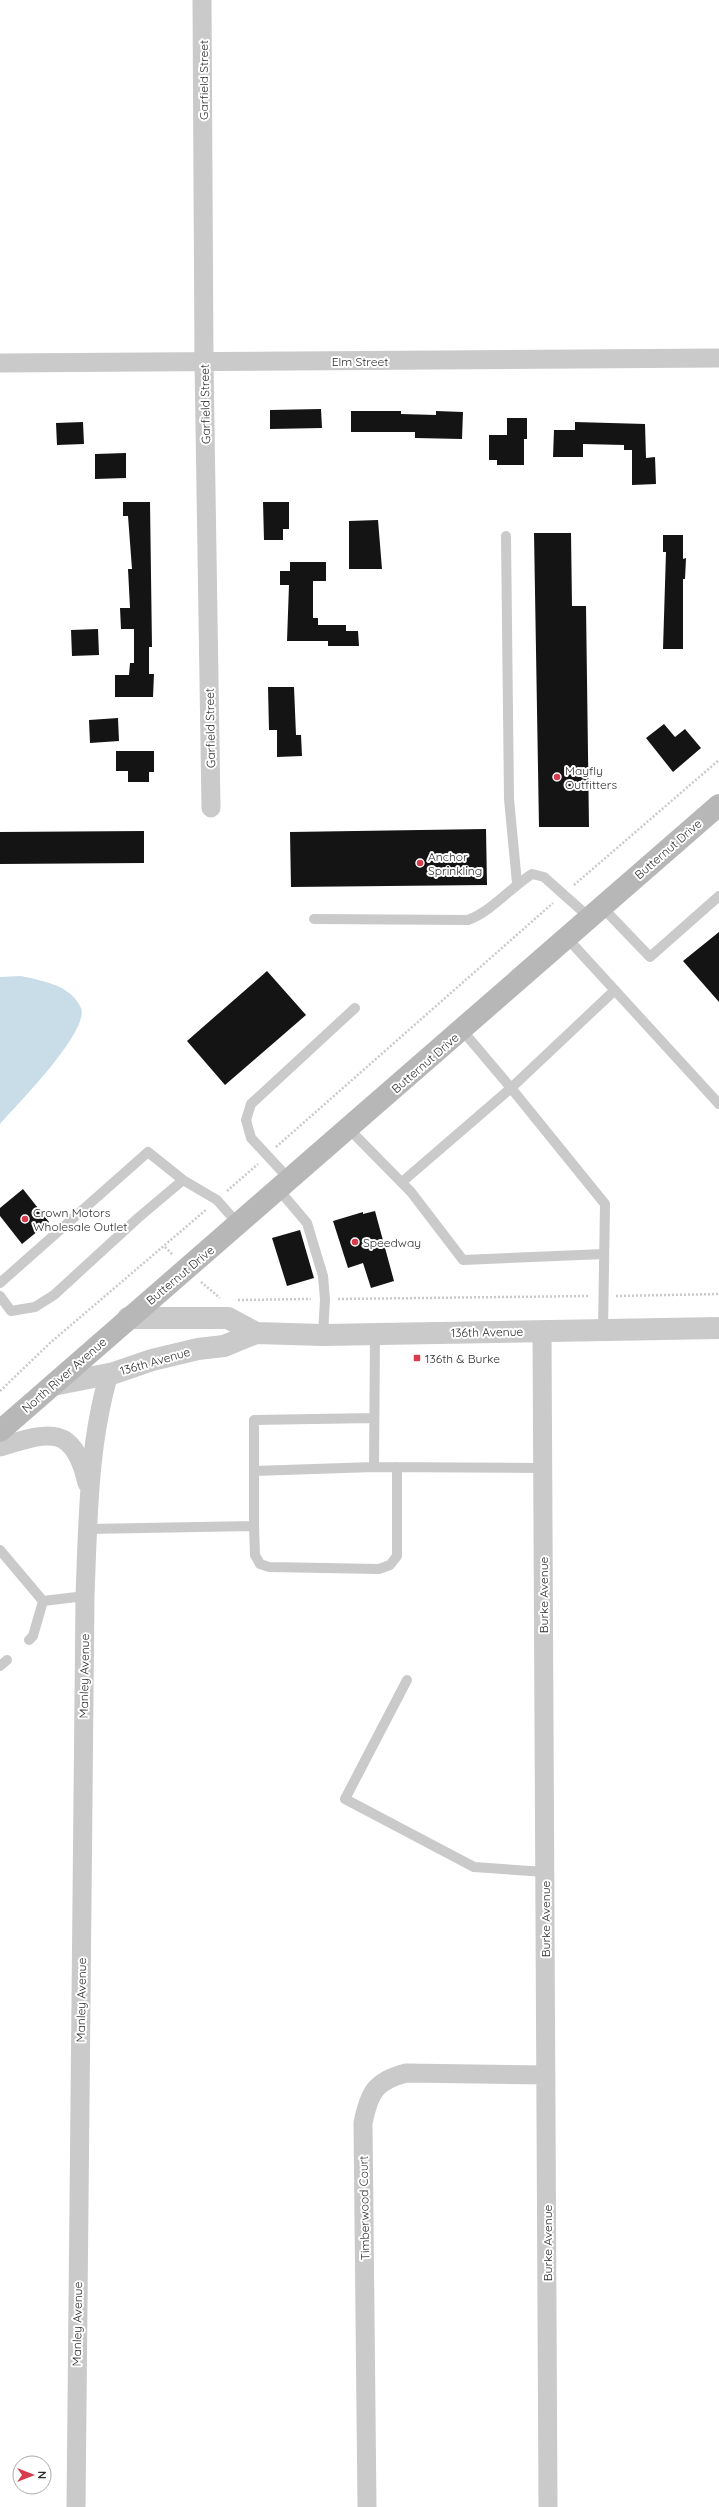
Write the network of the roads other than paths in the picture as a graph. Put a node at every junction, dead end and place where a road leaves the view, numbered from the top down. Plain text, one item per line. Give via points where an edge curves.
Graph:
1 (202, 0) edge
2 (719, 358) edge
3 (204, 362) junction
4 (0, 363) edge
5 (506, 536) dead end
6 (719, 805) edge
7 (211, 808) dead end
8 (517, 883) junction
9 (719, 896) edge
10 (596, 912) junction
11 (314, 920) dead end
12 (567, 938) junction
13 (615, 990) junction
14 (355, 1008) dead end
15 (462, 1030) junction
16 (511, 1088) junction
17 (719, 1104) edge
18 (349, 1129) junction
19 (183, 1180) junction
20 (402, 1182) junction
21 (284, 1185) junction
22 (239, 1225) junction
23 (604, 1254) junction
24 (0, 1283) edge
25 (0, 1296) edge
26 (128, 1318) junction
27 (719, 1328) edge
28 (603, 1330) junction
29 (542, 1331) junction
30 (256, 1333) junction
31 (375, 1334) junction
32 (323, 1335) junction
33 (109, 1374) junction
34 (53, 1385) junction
35 (374, 1418) junction
36 (0, 1431) edge
37 (0, 1447) edge
38 (374, 1467) junction
39 (397, 1467) junction
40 (542, 1468) junction
41 (254, 1471) junction
42 (90, 1494) junction
43 (254, 1526) junction
44 (87, 1529) junction
45 (0, 1550) edge
46 (85, 1596) junction
47 (43, 1601) junction
48 (29, 1640) dead end
49 (407, 1680) dead end
50 (545, 1872) junction
51 (546, 2075) junction
52 (76, 2507) edge
53 (367, 2507) edge
54 (548, 2507) edge

1 - 3 street, Garfield Street
2 - 3 street, Elm Street
3 - 4 street, Elm Street
3 - 7 street, Garfield Street
5 - 8 lane via 509,799
6 - 10 main road, Butternut Drive
8 - 10 lane via 532,874 544,877 563,895
8 - 11 lane via 480,915 468,920
9 - 10 lane via 650,957
10 - 12 main road, Butternut Drive
12 - 13 lane
12 - 15 main road, Butternut Drive
13 - 16 lane
13 - 17 lane
14 - 21 lane via 251,1104 246,1120 251,1138
15 - 16 lane
15 - 18 main road, Butternut Drive
16 - 20 lane
16 - 23 lane via 605,1204
18 - 20 lane
18 - 21 main road, Butternut Drive
19 - 22 lane via 217,1200
19 - 24 lane via 148,1152
19 - 25 lane via 54,1295 36,1307 11,1311
20 - 23 lane via 463,1260
21 - 22 main road, Butternut Drive
21 - 32 lane via 307,1223 323,1276
22 - 26 main road, Butternut Drive
23 - 28 lane
26 - 30 street, 136th Avenue via 228,1318
26 - 34 main road, North River Avenue
27 - 28 street, 136th Avenue
28 - 29 street, 136th Avenue
29 - 31 street, 136th Avenue
29 - 40 street, Burke Avenue
30 - 32 street, 136th Avenue
30 - 33 street, 136th Avenue via 224,1346 198,1349
31 - 32 street, 136th Avenue
31 - 35 lane
33 - 34 street, 136th Avenue
33 - 42 street, Manley Avenue via 99,1407
34 - 36 main road, North River Avenue
35 - 38 lane
35 - 41 lane via 254,1420
37 - 42 street, Manley Avenue via 46,1435 60,1437 79,1454
38 - 39 lane
38 - 41 lane
39 - 40 lane
39 - 43 lane via 396,1556 390,1565 379,1569 269,1567 260,1564 255,1555
40 - 50 street, Burke Avenue
41 - 43 lane
42 - 44 street, Manley Avenue
43 - 44 lane
44 - 46 street, Manley Avenue
45 - 47 lane
46 - 47 lane
46 - 52 street, Manley Avenue
47 - 48 lane via 33,1636
49 - 50 lane via 345,1799 474,1867
50 - 51 street, Burke Avenue
51 - 53 street, Timberwood Court via 406,2073 390,2077 375,2087 366,2107 363,2131
51 - 54 street, Burke Avenue

